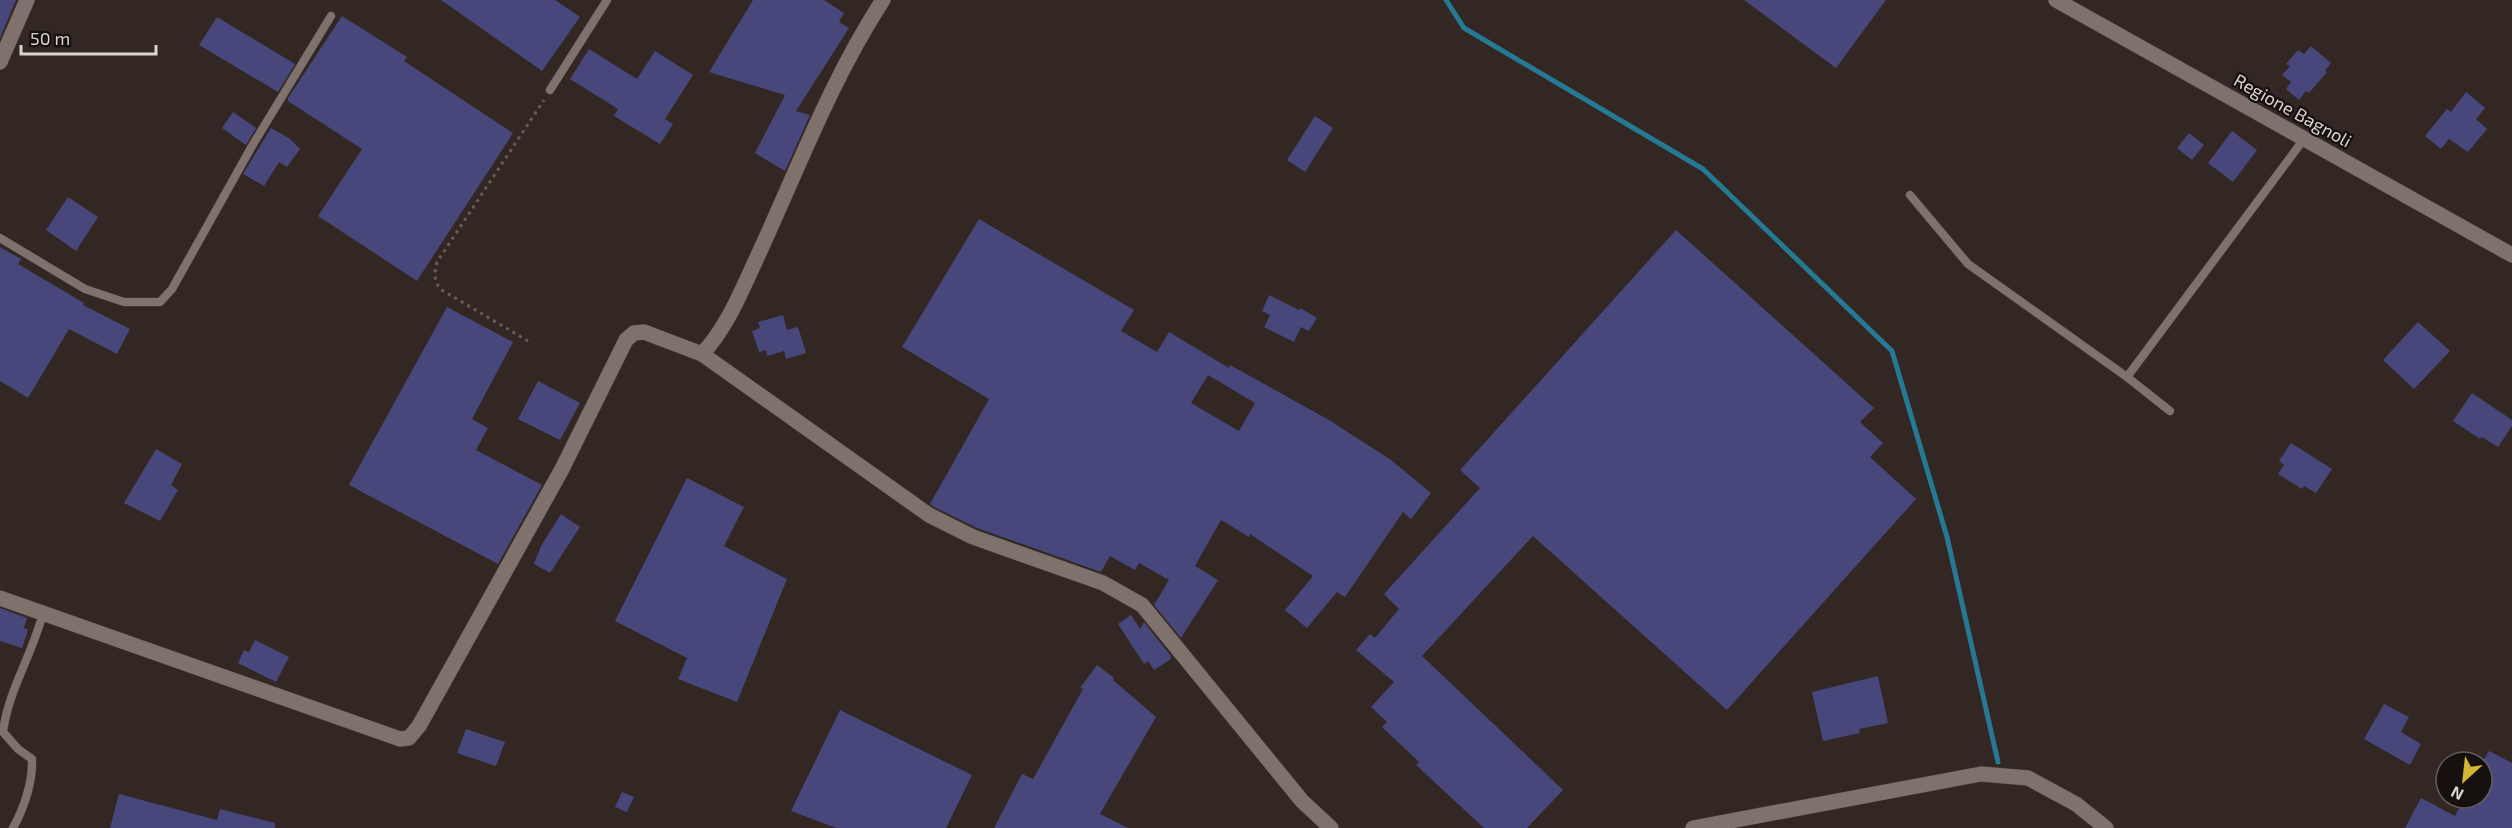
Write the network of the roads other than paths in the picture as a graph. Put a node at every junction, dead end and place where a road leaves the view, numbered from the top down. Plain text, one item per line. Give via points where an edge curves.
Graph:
1 (27, 0) edge
2 (607, 0) edge
3 (883, 0) edge
4 (2056, 0) edge
5 (331, 16) dead end
6 (0, 62) edge
7 (550, 90) road end
8 (2304, 139) junction
9 (1910, 195) dead end
10 (0, 238) edge
11 (2512, 255) edge
12 (702, 354) junction
13 (2127, 377) junction
14 (2170, 411) dead end
15 (0, 598) edge
16 (43, 614) junction
17 (13, 828) edge
18 (1331, 828) edge
19 (1693, 828) edge
20 (2106, 828) edge

1 - 6 street
2 - 7 lane
3 - 12 street via 844,66 743,286 713,343
4 - 8 street, Regione Bagnoli
5 - 10 lane via 252,146 172,290 160,302 124,302 85,289
8 - 11 street, Regione Bagnoli
8 - 13 lane
9 - 13 lane via 1968,264
12 - 16 street via 644,332 634,333 626,340 562,469 409,738 400,739
12 - 18 street via 929,515 973,537 1103,583 1142,605 1302,801
13 - 14 lane
15 - 16 street
16 - 17 lane via 5,716 3,732 32,759 33,774
19 - 20 street via 1982,774 2028,778 2076,804

